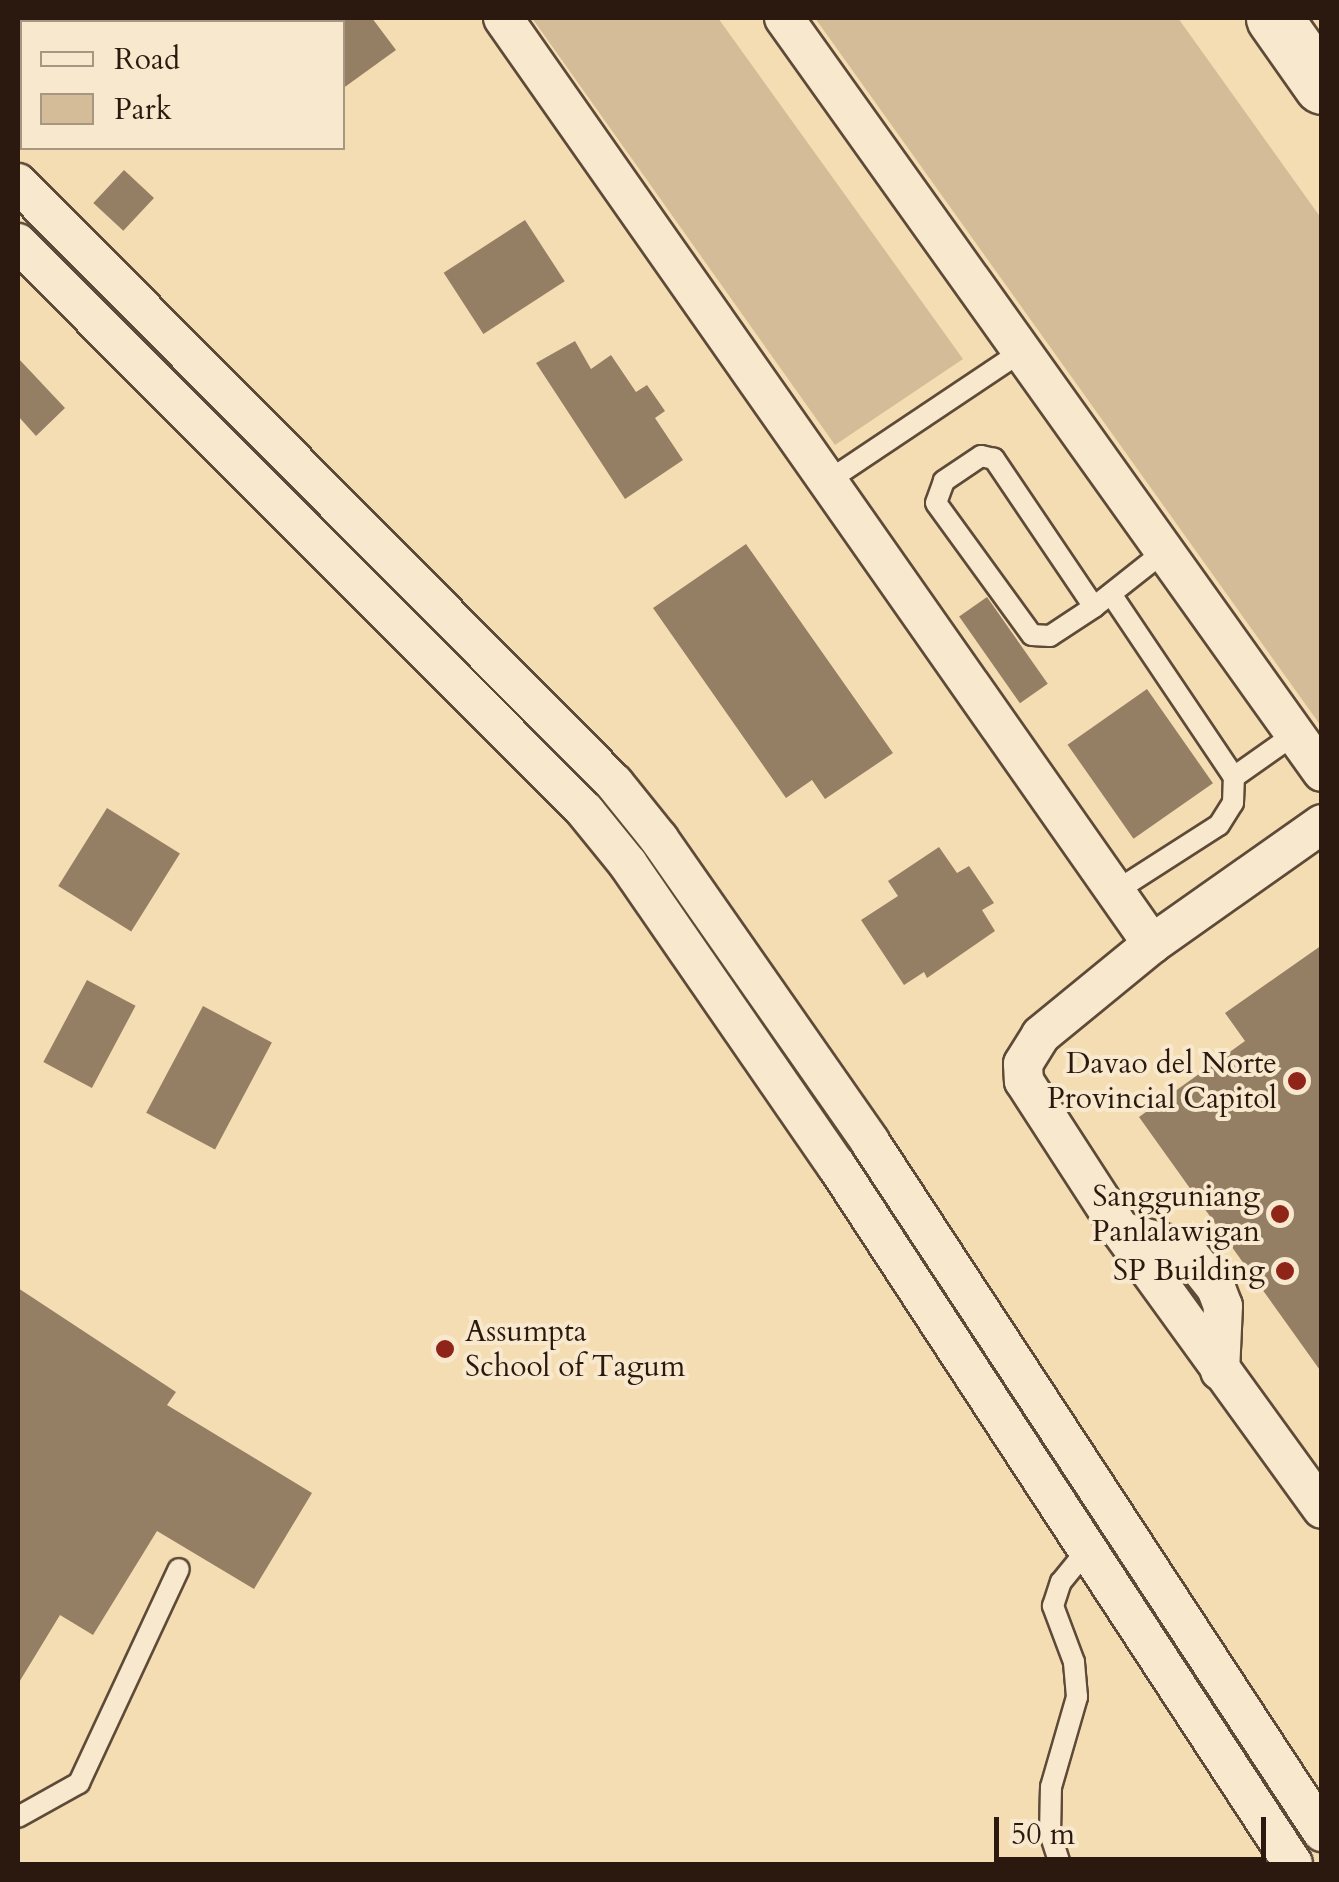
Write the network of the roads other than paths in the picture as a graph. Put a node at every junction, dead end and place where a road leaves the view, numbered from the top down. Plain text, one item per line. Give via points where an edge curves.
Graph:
1 (503, 18) edge
2 (784, 18) edge
3 (1274, 18) edge
4 (1322, 86) edge
5 (18, 184) edge
6 (18, 243) edge
7 (1022, 350) junction
8 (186, 354) junction
9 (156, 384) junction
10 (828, 481) junction
11 (1165, 551) junction
12 (1103, 600) junction
13 (1295, 734) junction
14 (1322, 772) edge
15 (1234, 777) junction
16 (1322, 824) edge
17 (1116, 891) junction
18 (1152, 944) junction
19 (1322, 1508) edge
20 (1087, 1550) junction
21 (180, 1568) dead end
22 (1191, 1634) junction
23 (1157, 1656) junction
24 (18, 1817) edge
25 (1322, 1832) edge
26 (1060, 1864) edge
27 (1293, 1864) edge

1 - 10 street
2 - 7 street
3 - 4 main road
5 - 8 street
6 - 9 street
7 - 10 lane
7 - 11 street
8 - 9 street
8 - 22 street via 614,783 659,838 870,1142
9 - 20 street via 618,851 836,1166
10 - 17 street
11 - 12 lane
11 - 13 street
12 - 12 lane via 994,459 981,456 944,481 936,503 1024,629 1050,636
12 - 15 lane
13 - 14 street
13 - 15 lane
15 - 17 lane via 1233,803 1219,826
16 - 18 street
17 - 18 street
18 - 19 street via 1041,1035 1022,1064 1024,1080 1121,1232 1185,1249 1216,1288 1223,1306 1220,1371
20 - 23 street
20 - 26 lane via 1053,1606 1074,1662 1077,1697 1051,1787 1050,1834
21 - 24 lane via 79,1783
22 - 23 street
22 - 25 street
23 - 27 street

